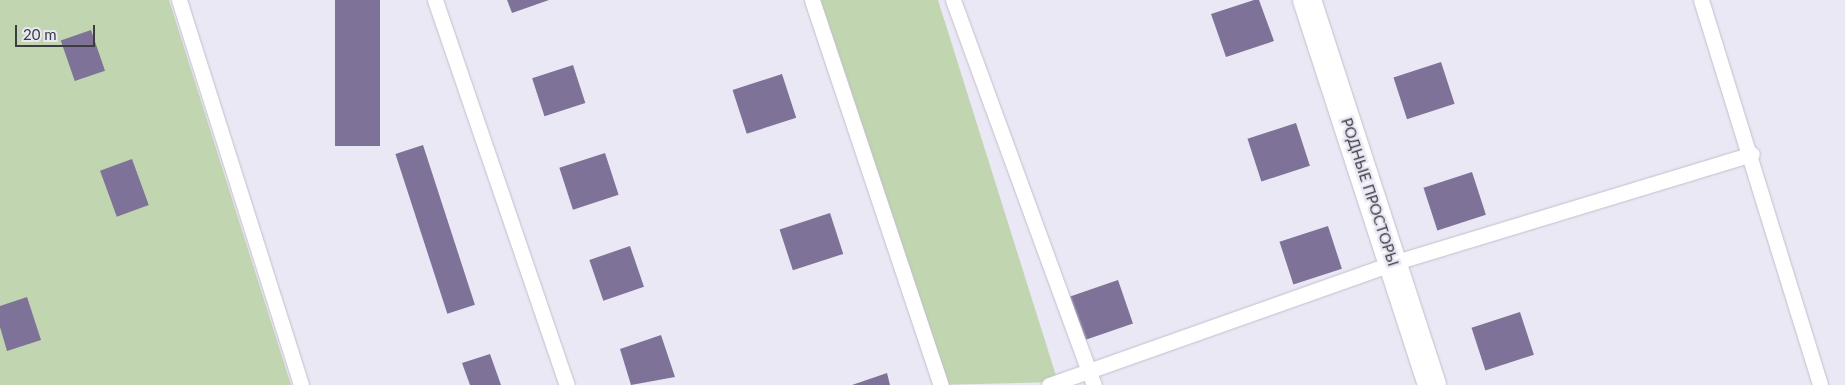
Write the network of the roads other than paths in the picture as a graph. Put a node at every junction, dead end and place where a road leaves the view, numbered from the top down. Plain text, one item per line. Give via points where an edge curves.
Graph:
1 (179, 0) edge
2 (434, 0) edge
3 (812, 0) edge
4 (953, 0) edge
5 (1307, 0) edge
6 (1701, 0) edge
7 (1752, 154) junction
8 (1393, 264) junction
9 (1092, 378) edge
10 (301, 385) edge
11 (567, 385) edge
12 (941, 385) edge
13 (1049, 385) edge
14 (1432, 385) edge
15 (1820, 385) edge

1 - 10 lane
2 - 11 lane
3 - 12 lane
4 - 9 lane
5 - 8 street, РОДНЫЕ ПРОСТОРЫ
6 - 7 lane
7 - 8 lane
7 - 15 lane
8 - 9 lane
8 - 14 street, РОДНЫЕ ПРОСТОРЫ
9 - 13 lane

